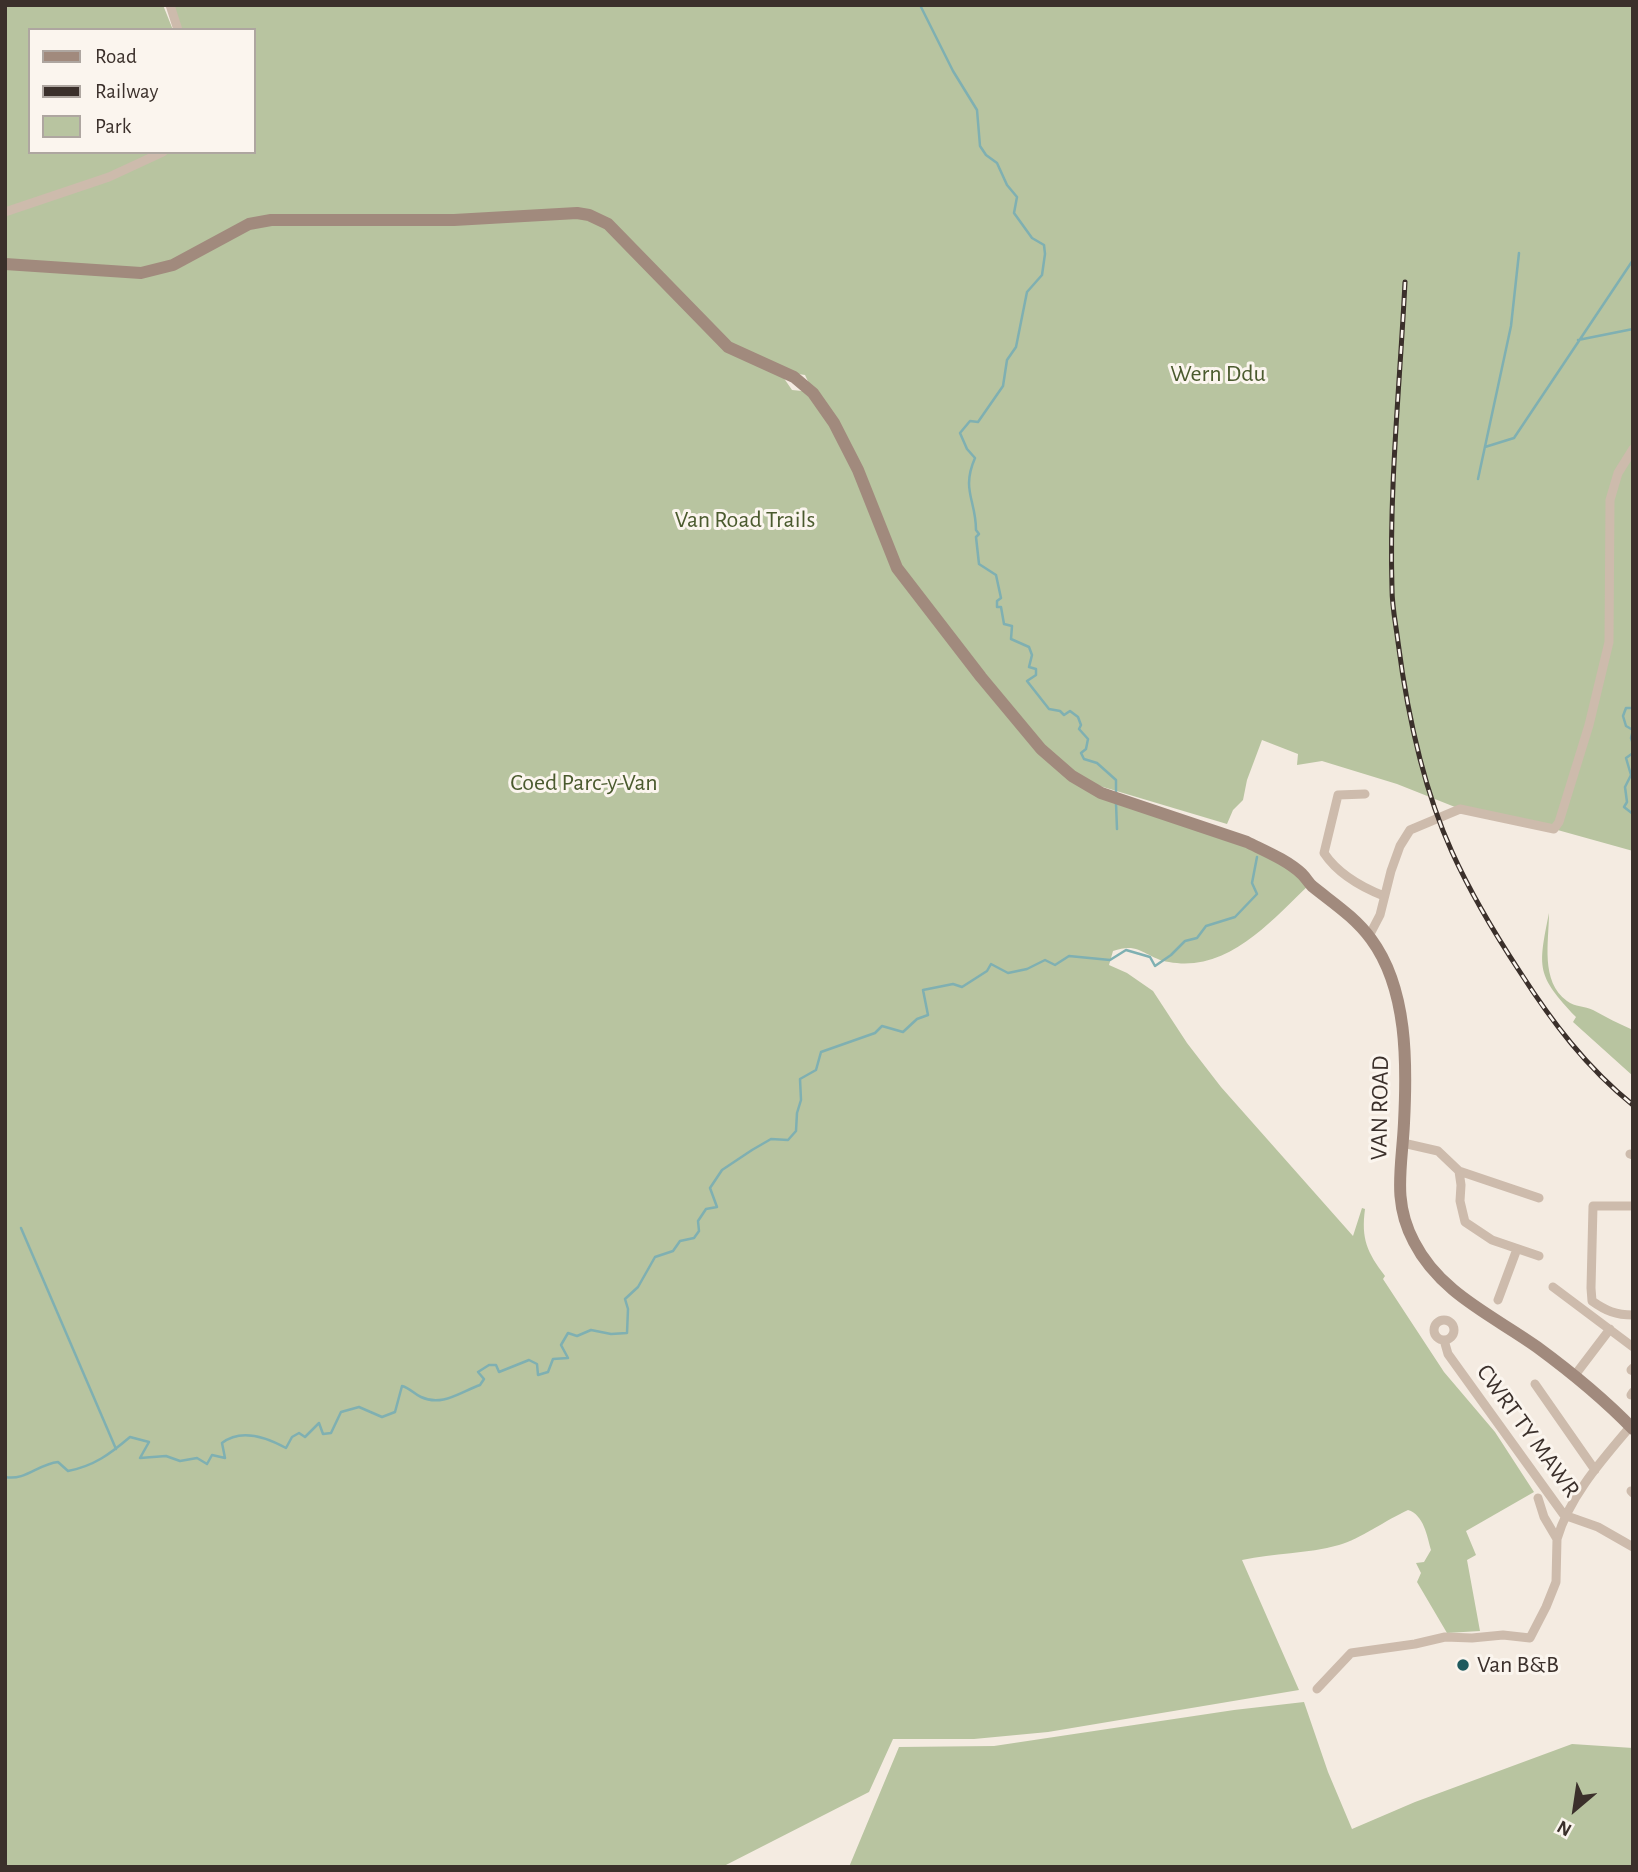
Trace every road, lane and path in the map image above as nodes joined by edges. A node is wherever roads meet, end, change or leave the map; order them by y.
1 (170, 5) edge
2 (177, 28) edge
3 (159, 154) edge
4 (5, 212) edge
5 (5, 264) edge
6 (1633, 449) edge
7 (1365, 794) dead end
8 (1384, 895) junction
9 (1369, 936) junction
10 (1403, 1143) junction
11 (1459, 1171) junction
12 (1539, 1198) dead end
13 (1633, 1206) edge
14 (1517, 1249) junction
15 (1539, 1256) dead end
16 (1553, 1287) dead end
17 (1498, 1300) dead end
18 (1633, 1315) edge
19 (1609, 1329) junction
20 (1444, 1340) dead end
21 (1633, 1346) edge
22 (1575, 1375) junction
23 (1535, 1384) dead end
24 (1631, 1428) edge
25 (1595, 1470) junction
26 (1538, 1498) dead end
27 (1564, 1515) junction
28 (1557, 1539) junction
29 (1633, 1547) edge
30 (1317, 1689) dead end

1 - 2 street
3 - 4 street
5 - 9 street, VAN ROAD
6 - 8 street
7 - 8 street
8 - 9 street
9 - 10 street, VAN ROAD
10 - 11 street
10 - 22 street, VAN ROAD
11 - 12 street
11 - 14 street
13 - 18 street
14 - 15 street
14 - 17 street
16 - 19 street
19 - 21 street
19 - 22 street
20 - 27 street, CWRT TY MAWR
22 - 24 street, VAN ROAD
23 - 25 street
24 - 25 street
25 - 27 street
26 - 28 street
27 - 28 street
27 - 29 street, CWRT TY MAWR
28 - 30 street

